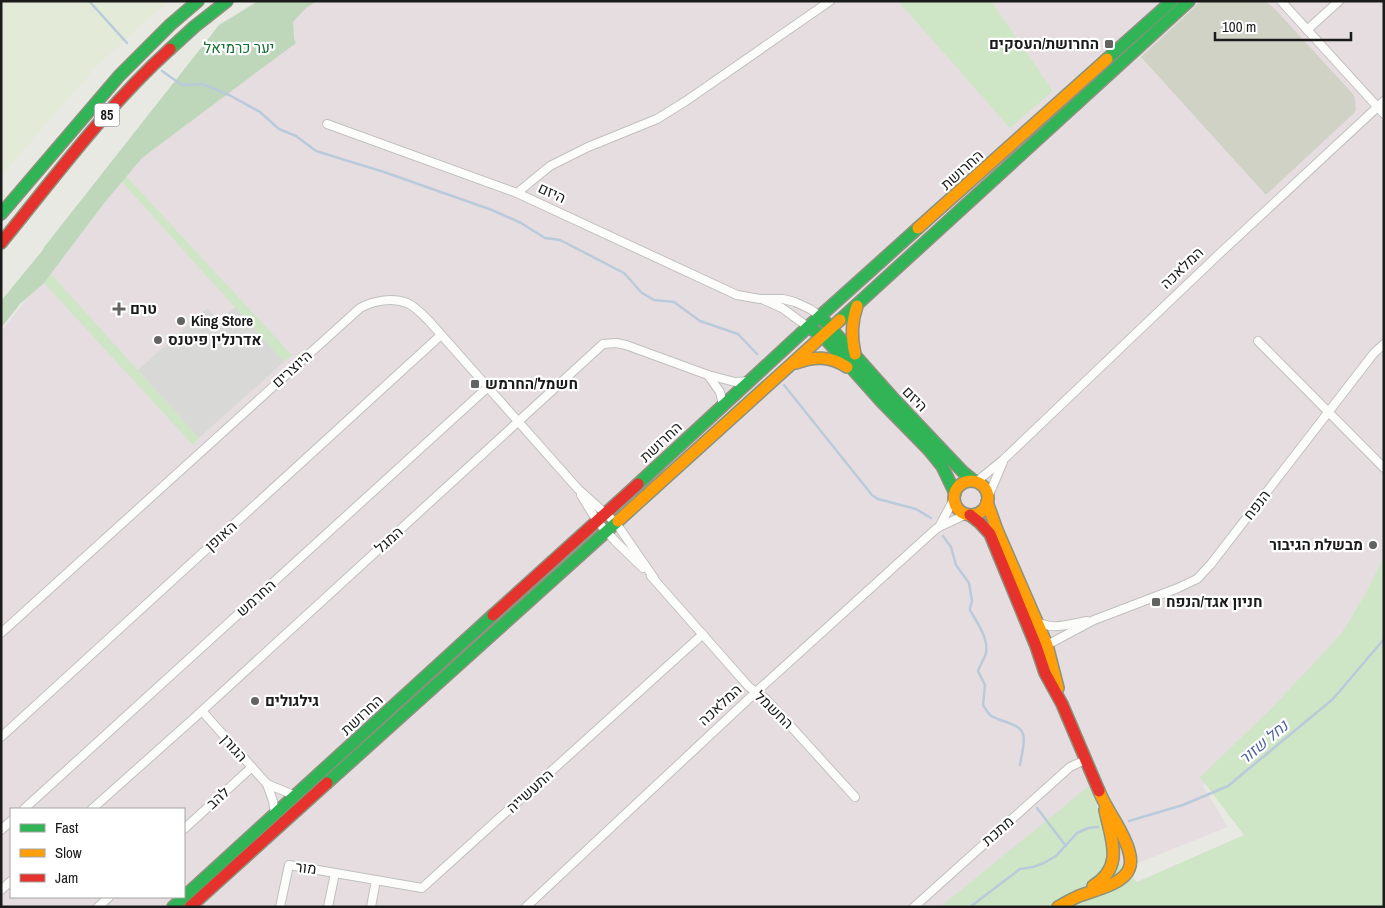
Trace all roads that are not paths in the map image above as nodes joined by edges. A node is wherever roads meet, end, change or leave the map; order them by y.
1 (198, 1) edge
2 (227, 1) edge
3 (830, 1) edge
4 (1189, 1) edge
5 (1280, 1) edge
6 (1339, 1) edge
7 (1168, 3) edge
8 (1307, 30) junction
9 (1384, 101) edge
10 (1377, 106) junction
11 (1384, 114) edge
12 (327, 124) dead end
13 (517, 194) junction
14 (1, 214) edge
15 (1, 243) edge
16 (760, 299) junction
17 (857, 305) junction
18 (820, 316) junction
19 (808, 327) junction
20 (828, 332) junction
21 (441, 334) junction
22 (1258, 341) dead end
23 (1384, 344) edge
24 (855, 356) junction
25 (790, 366) junction
26 (855, 373) junction
27 (708, 375) junction
28 (750, 380) junction
29 (488, 387) junction
30 (887, 399) junction
31 (723, 405) junction
32 (1329, 413) junction
33 (519, 422) junction
34 (1003, 460) junction
35 (1384, 468) edge
36 (975, 482) junction
37 (578, 489) junction
38 (955, 496) junction
39 (988, 500) junction
40 (606, 513) junction
41 (969, 514) junction
42 (596, 522) junction
43 (616, 523) junction
44 (938, 528) junction
45 (606, 532) junction
46 (654, 578) junction
47 (1094, 620) junction
48 (1036, 621) junction
49 (1, 633) edge
50 (704, 634) junction
51 (1041, 646) junction
52 (756, 692) junction
53 (202, 711) junction
54 (1, 737) edge
55 (1085, 760) junction
56 (252, 768) junction
57 (267, 784) junction
58 (296, 796) junction
59 (856, 798) dead end
60 (1104, 804) junction
61 (25, 808) edge
62 (93, 808) edge
63 (275, 814) junction
64 (185, 828) edge
65 (335, 873) junction
66 (376, 880) junction
67 (185, 896) edge
68 (1077, 897) junction
69 (108, 898) edge
70 (183, 898) edge
71 (98, 907) edge
72 (173, 907) edge
73 (190, 907) edge
74 (280, 907) edge
75 (328, 907) edge
76 (371, 907) edge
77 (526, 907) edge
78 (914, 907) edge
79 (1058, 907) edge

1 - 14 main road, 85
2 - 15 main road, 85
3 - 13 street
4 - 17 main road, החרושת
5 - 8 street
6 - 8 street
7 - 18 main road, החרושת
8 - 10 street
9 - 10 street, המלאכה
10 - 11 street
10 - 34 street, המלאכה
12 - 13 street, היזם
13 - 16 street, היזם
16 - 18 street, היזם
16 - 19 street, היזם
17 - 20 main road, החרושת
17 - 24 main road
18 - 19 main road, החרושת
18 - 20 main road, היזם
19 - 20 main road, היזם
19 - 28 main road, החרושת
20 - 24 main road, היזם
20 - 25 main road, החרושת
20 - 26 main road, היזם
21 - 29 street, היוצרים
21 - 49 street, היוצרים
21 - 54 street, האופן
22 - 32 street
23 - 32 street, הנפח
24 - 30 main road, היזם
25 - 26 main road
25 - 43 main road, החרושת
26 - 30 main road, היזם
27 - 28 street, המגל
27 - 31 street
27 - 33 street, המגל
28 - 31 main road, החרושת
29 - 33 street, היוצרים
29 - 61 street, החרמש
30 - 36 main road, היזם
30 - 38 main road, היזם
31 - 40 main road, החרושת
32 - 35 street
32 - 47 street, הנפח
33 - 37 street, היוצרים
33 - 53 street, המגל
34 - 36 street, המלאכה
34 - 39 street, המלאכה
36 - 38 main road, המלאכה
36 - 39 main road
37 - 40 street, היוצרים
37 - 42 street, היוצרים
38 - 41 main road
38 - 44 street, המלאכה
39 - 41 main road, המלאכה
39 - 48 main road
40 - 42 main road, החרושת
40 - 43 street, היוצרים
41 - 44 street, המלאכה
41 - 51 main road
42 - 45 street, היוצרים
42 - 58 main road, החרושת
43 - 45 main road, החרושת
43 - 46 street, החשמל
44 - 52 street, המלאכה
45 - 46 street, החשמל
45 - 73 main road, החרושת
46 - 50 street, החשמל
47 - 48 street, הנפח
47 - 51 street, הנפח
48 - 51 main road
50 - 52 street, החשמל
50 - 66 street, התעשייה
51 - 55 main road
52 - 59 street, החשמל
52 - 77 street, המלאכה
53 - 56 street, הגורן
53 - 62 street, המגל
55 - 60 main road
55 - 78 street, מתכת
56 - 57 street, הגורן
56 - 64 street, להב
57 - 58 street, הגורן
57 - 63 street, הגורן
58 - 63 main road, החרושת
60 - 68 main road
60 - 68 main road
63 - 67 main road, החרושת
65 - 66 street, התעשייה
65 - 74 street, מור
65 - 75 street
66 - 76 street
68 - 79 main road
69 - 71 street
70 - 72 main road, החרושת

